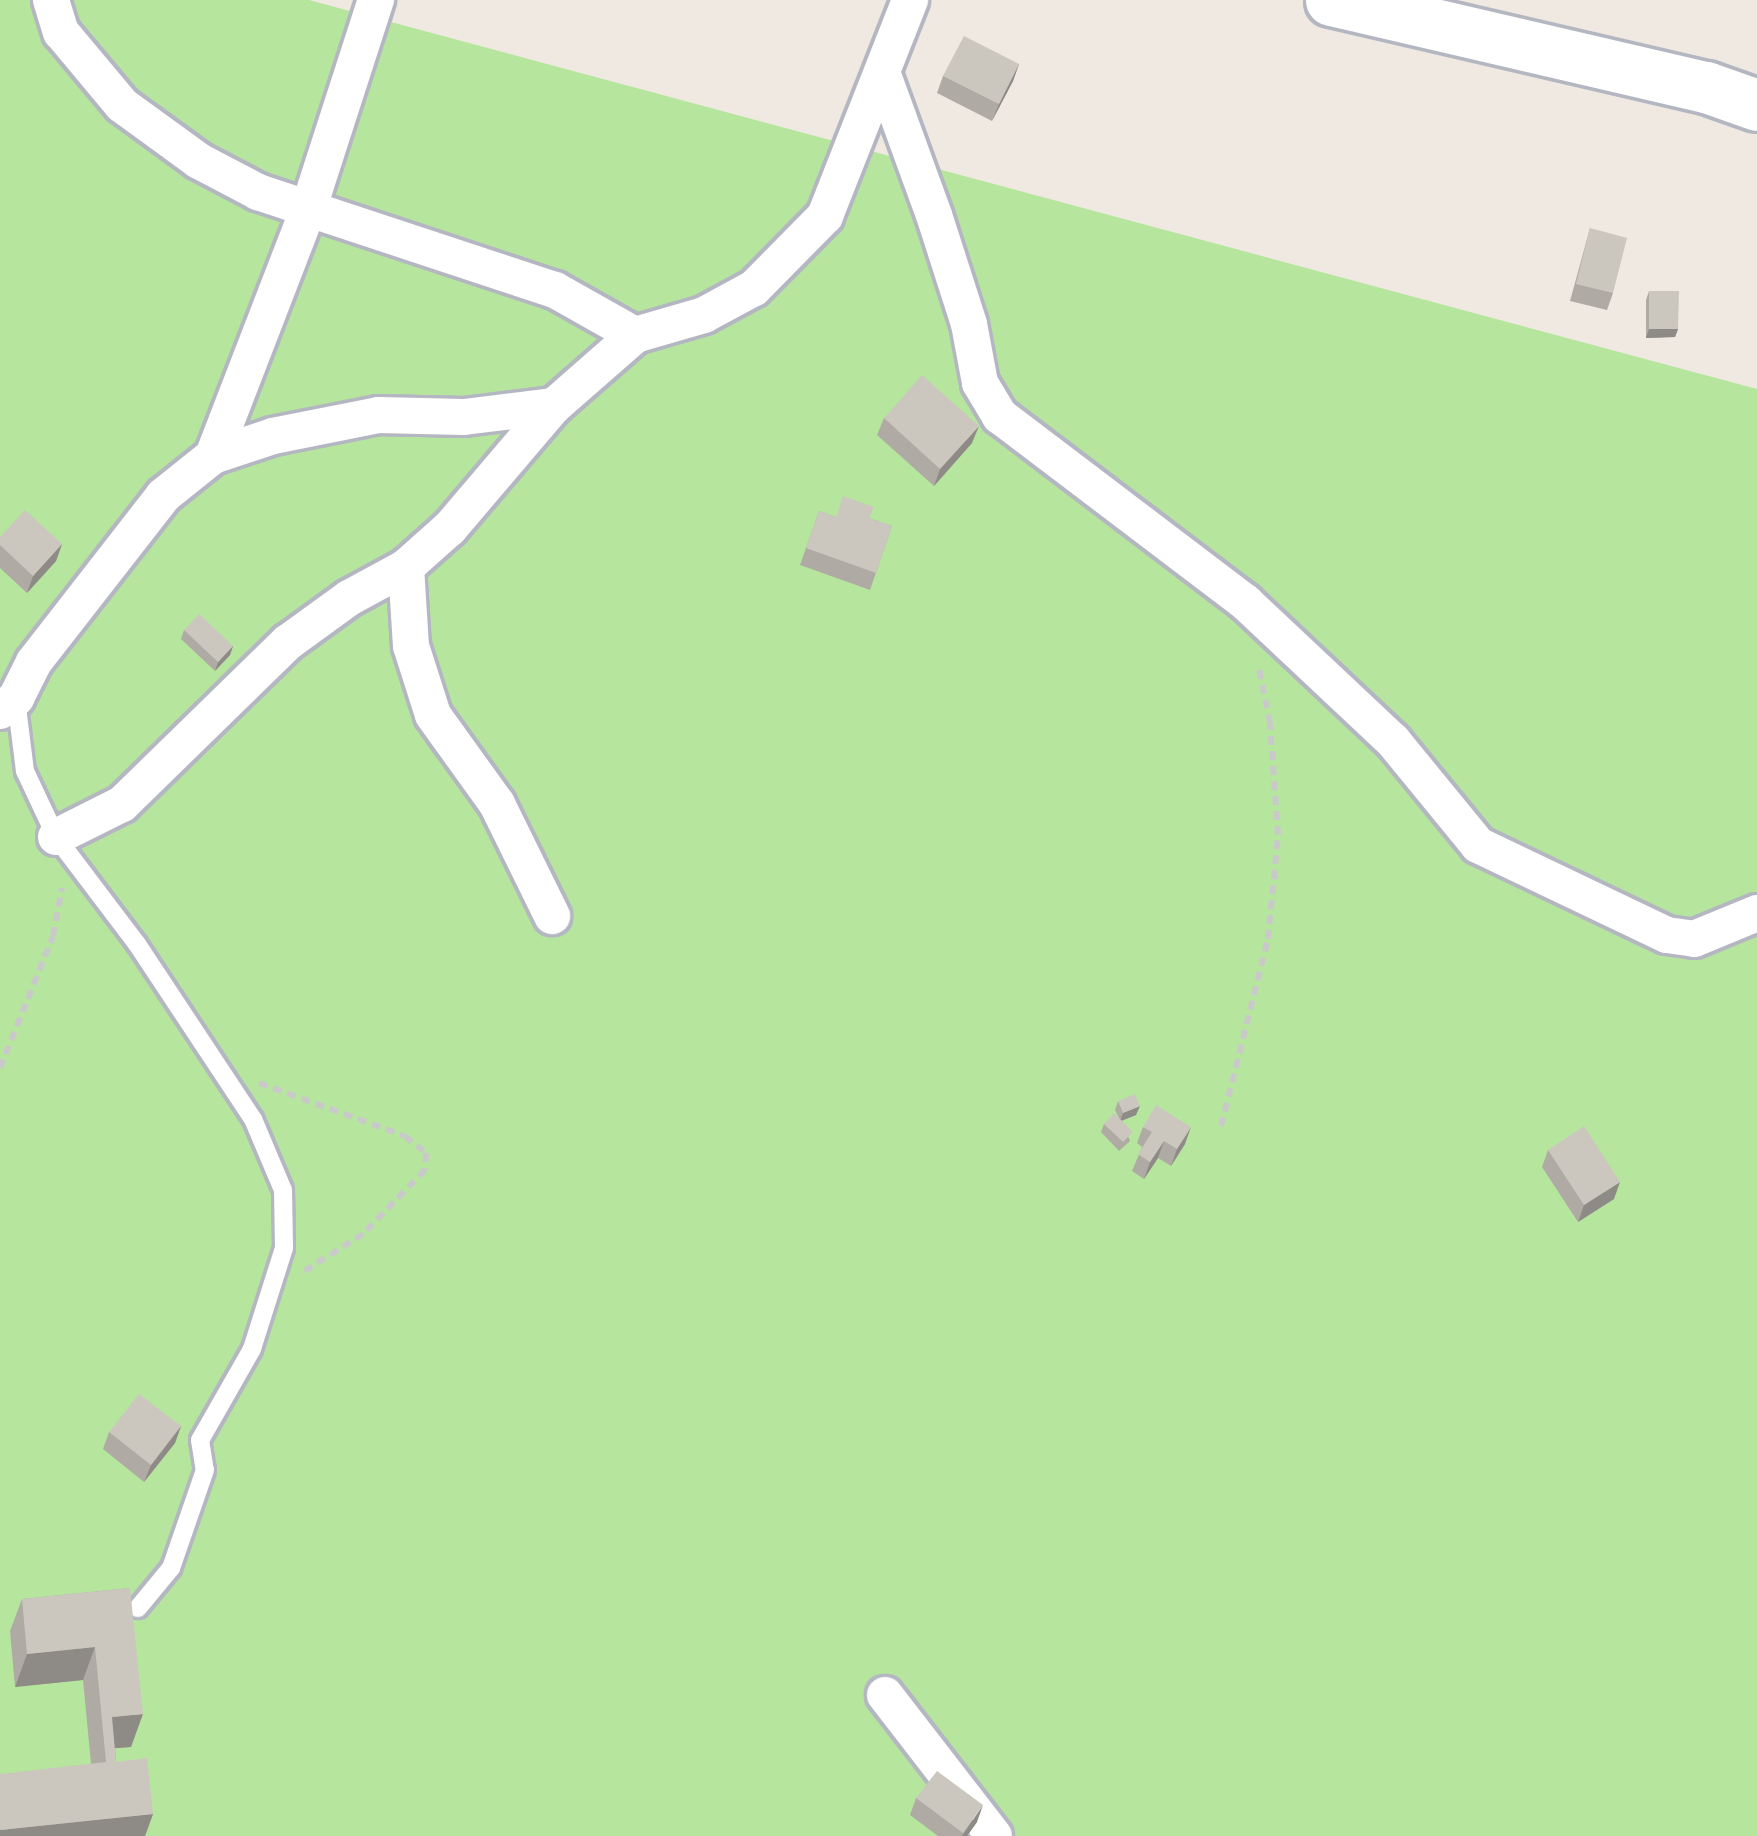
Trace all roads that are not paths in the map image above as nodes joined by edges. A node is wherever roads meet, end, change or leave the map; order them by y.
1 (51, 0) edge
2 (376, 0) edge
3 (910, 0) edge
4 (1331, 0) edge
5 (883, 75) junction
6 (1757, 105) edge
7 (309, 207) junction
8 (635, 335) junction
9 (554, 406) junction
10 (213, 456) junction
11 (406, 567) junction
12 (8, 704) edge
13 (62, 846) junction
14 (1757, 913) edge
15 (551, 916) dead end
16 (138, 1608) edge
17 (885, 1695) dead end
18 (994, 1836) edge

1 - 7 street
2 - 7 street
3 - 5 street
4 - 6 street
5 - 8 street
5 - 14 street
7 - 8 street
7 - 10 street
8 - 9 street
9 - 10 street
9 - 11 street
10 - 12 street
11 - 13 street
11 - 15 street
12 - 13 lane
13 - 16 lane
17 - 18 street

